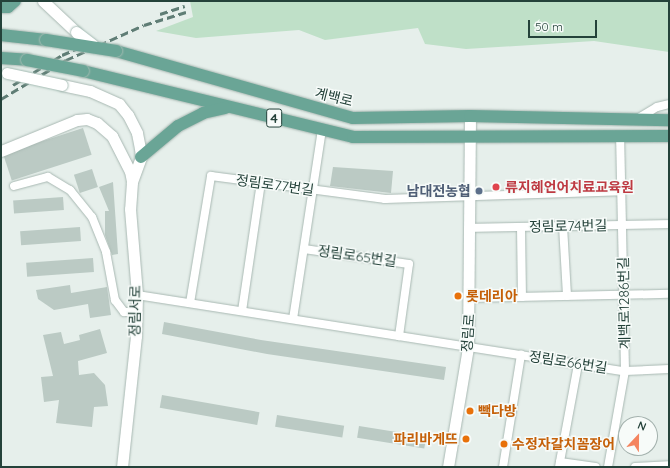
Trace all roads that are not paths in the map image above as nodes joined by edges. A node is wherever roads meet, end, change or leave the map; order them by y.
1 (15, 1) edge
2 (43, 1) edge
3 (1, 7) edge
4 (1, 36) edge
5 (93, 45) junction
6 (1, 58) edge
7 (4, 71) edge
8 (669, 104) edge
9 (226, 108) junction
10 (470, 116) junction
11 (637, 119) junction
12 (667, 119) edge
13 (322, 129) junction
14 (669, 136) edge
15 (469, 137) junction
16 (620, 137) junction
17 (1, 151) edge
18 (141, 157) junction
19 (132, 182) junction
20 (261, 183) junction
21 (14, 186) dead end
22 (313, 190) junction
23 (621, 191) junction
24 (468, 197) junction
25 (669, 224) edge
26 (622, 225) junction
27 (563, 226) junction
28 (521, 227) junction
29 (468, 228) junction
30 (304, 249) junction
31 (669, 294) edge
32 (137, 295) junction
33 (624, 295) junction
34 (567, 296) junction
35 (522, 297) junction
36 (470, 298) junction
37 (190, 303) junction
38 (242, 311) junction
39 (136, 312) junction
40 (293, 319) junction
41 (399, 336) junction
42 (468, 346) junction
43 (521, 354) junction
44 (578, 364) junction
45 (669, 369) edge
46 (625, 371) junction
47 (559, 465) edge
48 (669, 465) edge
49 (122, 467) edge
50 (448, 467) edge
51 (503, 467) edge
52 (596, 467) edge
53 (608, 467) edge
54 (635, 467) edge

1 - 3 main road
2 - 5 main road, bridge
4 - 5 main road, 계백로 / 4, bridge
5 - 10 main road, 계백로 / 4, bridge
6 - 9 main road, 4, bridge
7 - 18 main road, bridge
8 - 11 street
9 - 13 main road, 4
9 - 18 main road
10 - 11 main road, 계백로 / 4
10 - 15 main road, 정림로
11 - 12 main road, 계백로 / 4
13 - 15 main road, 4
13 - 22 street
14 - 16 main road, 4
15 - 16 main road, 4
15 - 24 main road, 정림로
16 - 23 street, 계백로1286번길
17 - 19 main road
18 - 19 main road, 정림서로
19 - 32 main road, 정림서로
20 - 22 street, 정림로77번길
20 - 37 street, 정림로77번길
20 - 38 street
21 - 39 street
22 - 24 street, 정림로77번길
22 - 30 street
23 - 24 street
23 - 26 street, 계백로1286번길
24 - 29 main road, 정림로
25 - 26 street, 정림로74번길
26 - 27 street, 정림로74번길
26 - 33 street, 계백로1286번길
27 - 28 street, 정림로74번길
27 - 34 street
28 - 29 street, 정림로74번길
28 - 35 street
29 - 36 main road, 정림로
30 - 40 street
30 - 41 street, 정림로65번길
31 - 33 street
32 - 37 street
32 - 39 main road, 정림서로
33 - 34 street
33 - 46 street, 계백로1286번길
34 - 35 street
35 - 36 street
36 - 42 main road, 정림로
37 - 38 street
38 - 40 street
39 - 49 main road, 정림서로
40 - 41 street
41 - 42 street
42 - 43 street, 정림로66번길
42 - 50 main road, 정림로
43 - 44 street, 정림로66번길
43 - 51 street
44 - 46 street, 정림로66번길
44 - 47 street
45 - 46 street, 정림로66번길
46 - 53 street, 계백로1286번길
47 - 52 street
48 - 54 street

